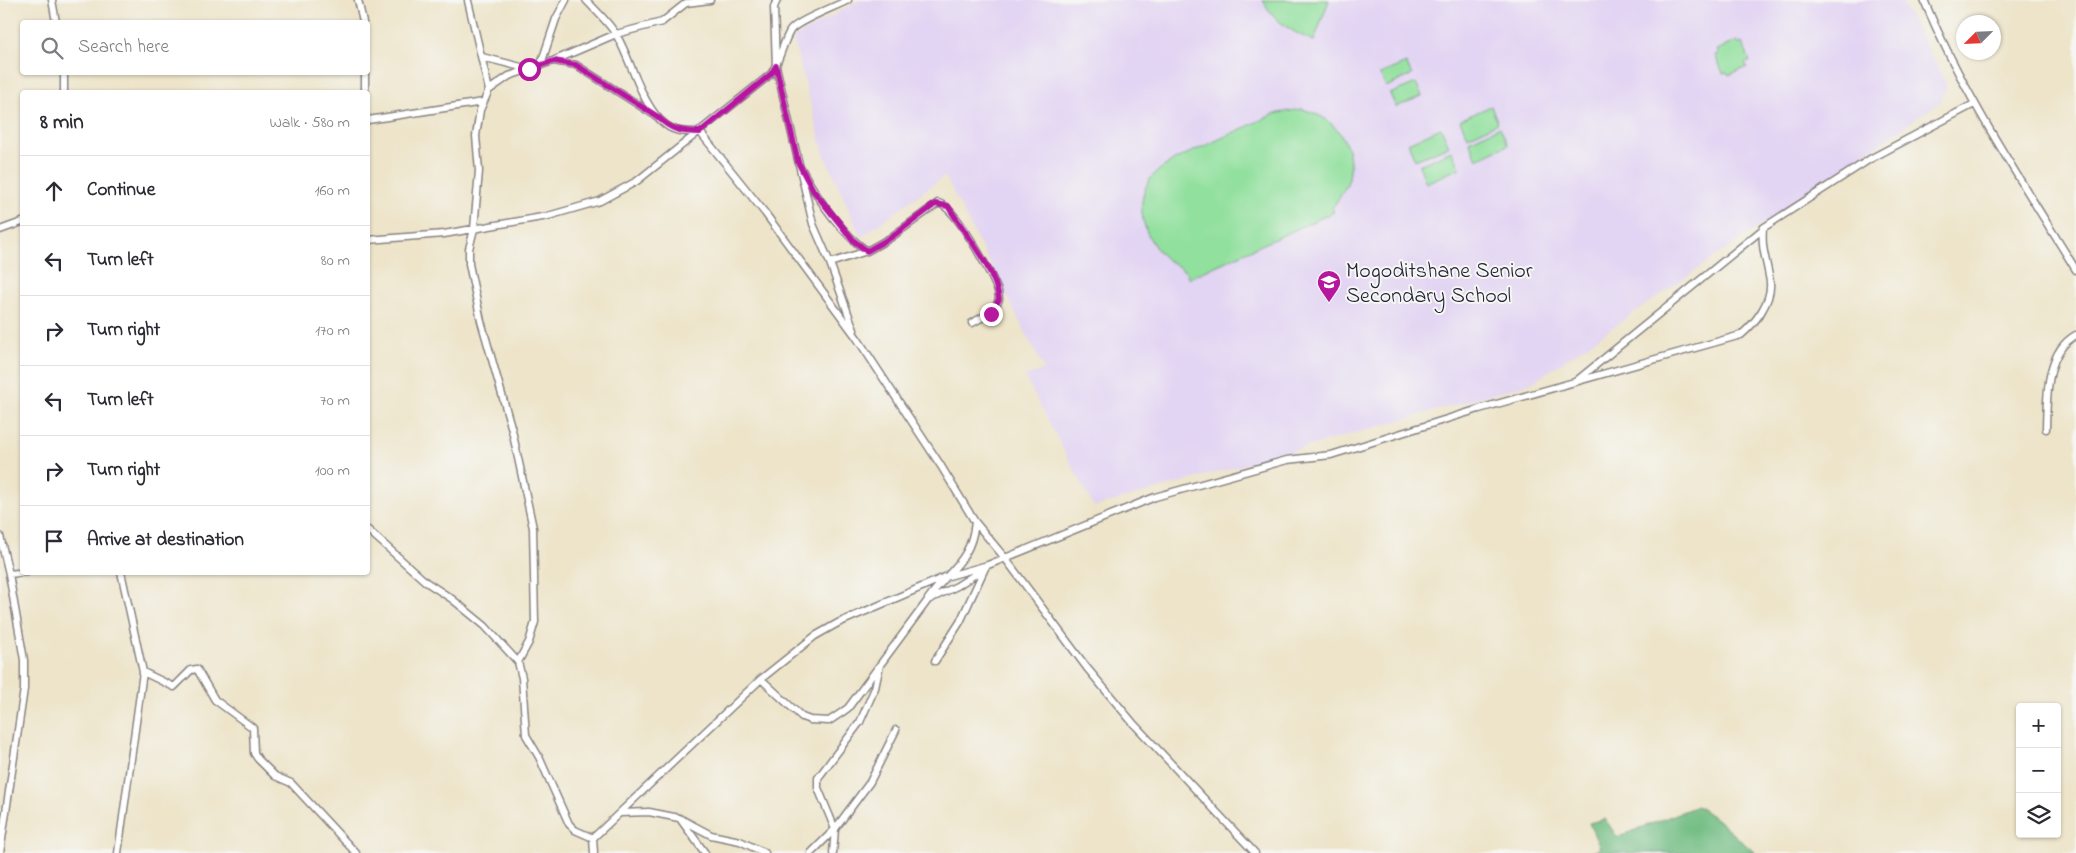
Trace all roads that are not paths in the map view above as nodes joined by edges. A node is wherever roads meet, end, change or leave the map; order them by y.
1 (52, 0) edge
2 (358, 0) edge
3 (586, 0) edge
4 (706, 0) edge
5 (777, 0) edge
6 (848, 0) edge
7 (1924, 0) edge
8 (468, 1) edge
9 (564, 1) edge
10 (56, 20) edge
11 (363, 20) edge
12 (616, 34) junction
13 (482, 57) junction
14 (554, 61) junction
15 (541, 64) junction
16 (776, 66) junction
17 (529, 69) junction
18 (64, 75) edge
19 (365, 75) edge
20 (64, 90) edge
21 (365, 90) edge
22 (489, 90) junction
23 (484, 102) junction
24 (1974, 104) junction
25 (658, 117) junction
26 (370, 120) edge
27 (700, 132) junction
28 (798, 162) junction
29 (20, 223) edge
30 (474, 229) junction
31 (1763, 229) junction
32 (0, 230) edge
33 (370, 240) edge
34 (867, 251) junction
35 (830, 264) junction
36 (2076, 270) edge
37 (972, 322) dead end
38 (2076, 335) edge
39 (857, 338) junction
40 (1572, 384) junction
41 (2046, 430) dead end
42 (975, 522) junction
43 (370, 532) edge
44 (0, 536) edge
45 (1005, 558) junction
46 (987, 567) junction
47 (20, 573) edge
48 (9, 574) junction
49 (122, 575) edge
50 (945, 577) junction
51 (928, 600) junction
52 (518, 662) junction
53 (935, 662) dead end
54 (880, 664) junction
55 (143, 672) junction
56 (761, 678) junction
57 (896, 730) dead end
58 (620, 813) junction
59 (679, 818) junction
60 (835, 829) junction
61 (593, 838) junction
62 (0, 853) edge
63 (118, 853) edge
64 (356, 853) edge
65 (594, 853) edge
66 (706, 853) edge
67 (765, 853) edge
68 (810, 853) edge
69 (833, 853) edge
70 (1255, 853) edge

1 - 10 street
2 - 11 street
3 - 12 street
4 - 12 street
5 - 16 street
6 - 16 street
7 - 24 street
8 - 13 street
9 - 15 street
12 - 14 street
12 - 25 street
13 - 17 street
13 - 22 street
14 - 15 street
14 - 25 street
15 - 17 street
16 - 27 street
16 - 28 street
17 - 22 street
18 - 20 street
19 - 21 street
22 - 23 street
23 - 26 street
23 - 30 street
24 - 31 street
24 - 36 street
25 - 27 street
27 - 30 street
27 - 39 street
28 - 34 street
28 - 35 street
29 - 32 street
30 - 33 street
30 - 52 street
31 - 40 street
31 - 40 street
34 - 35 street
34 - 37 street
35 - 39 street
38 - 41 street
39 - 42 street
40 - 45 street
42 - 45 street
42 - 50 street
43 - 52 street
44 - 48 street
45 - 46 street
45 - 70 street
46 - 50 street
46 - 51 street
46 - 53 street
47 - 48 street
48 - 62 street
49 - 55 street
50 - 51 street
50 - 56 street
51 - 54 street
52 - 61 street
54 - 56 street
54 - 60 street
55 - 63 street
55 - 64 street
56 - 58 street
57 - 60 street
58 - 59 street
58 - 61 street
59 - 66 street
59 - 67 street
60 - 68 street
60 - 69 street
61 - 65 street

